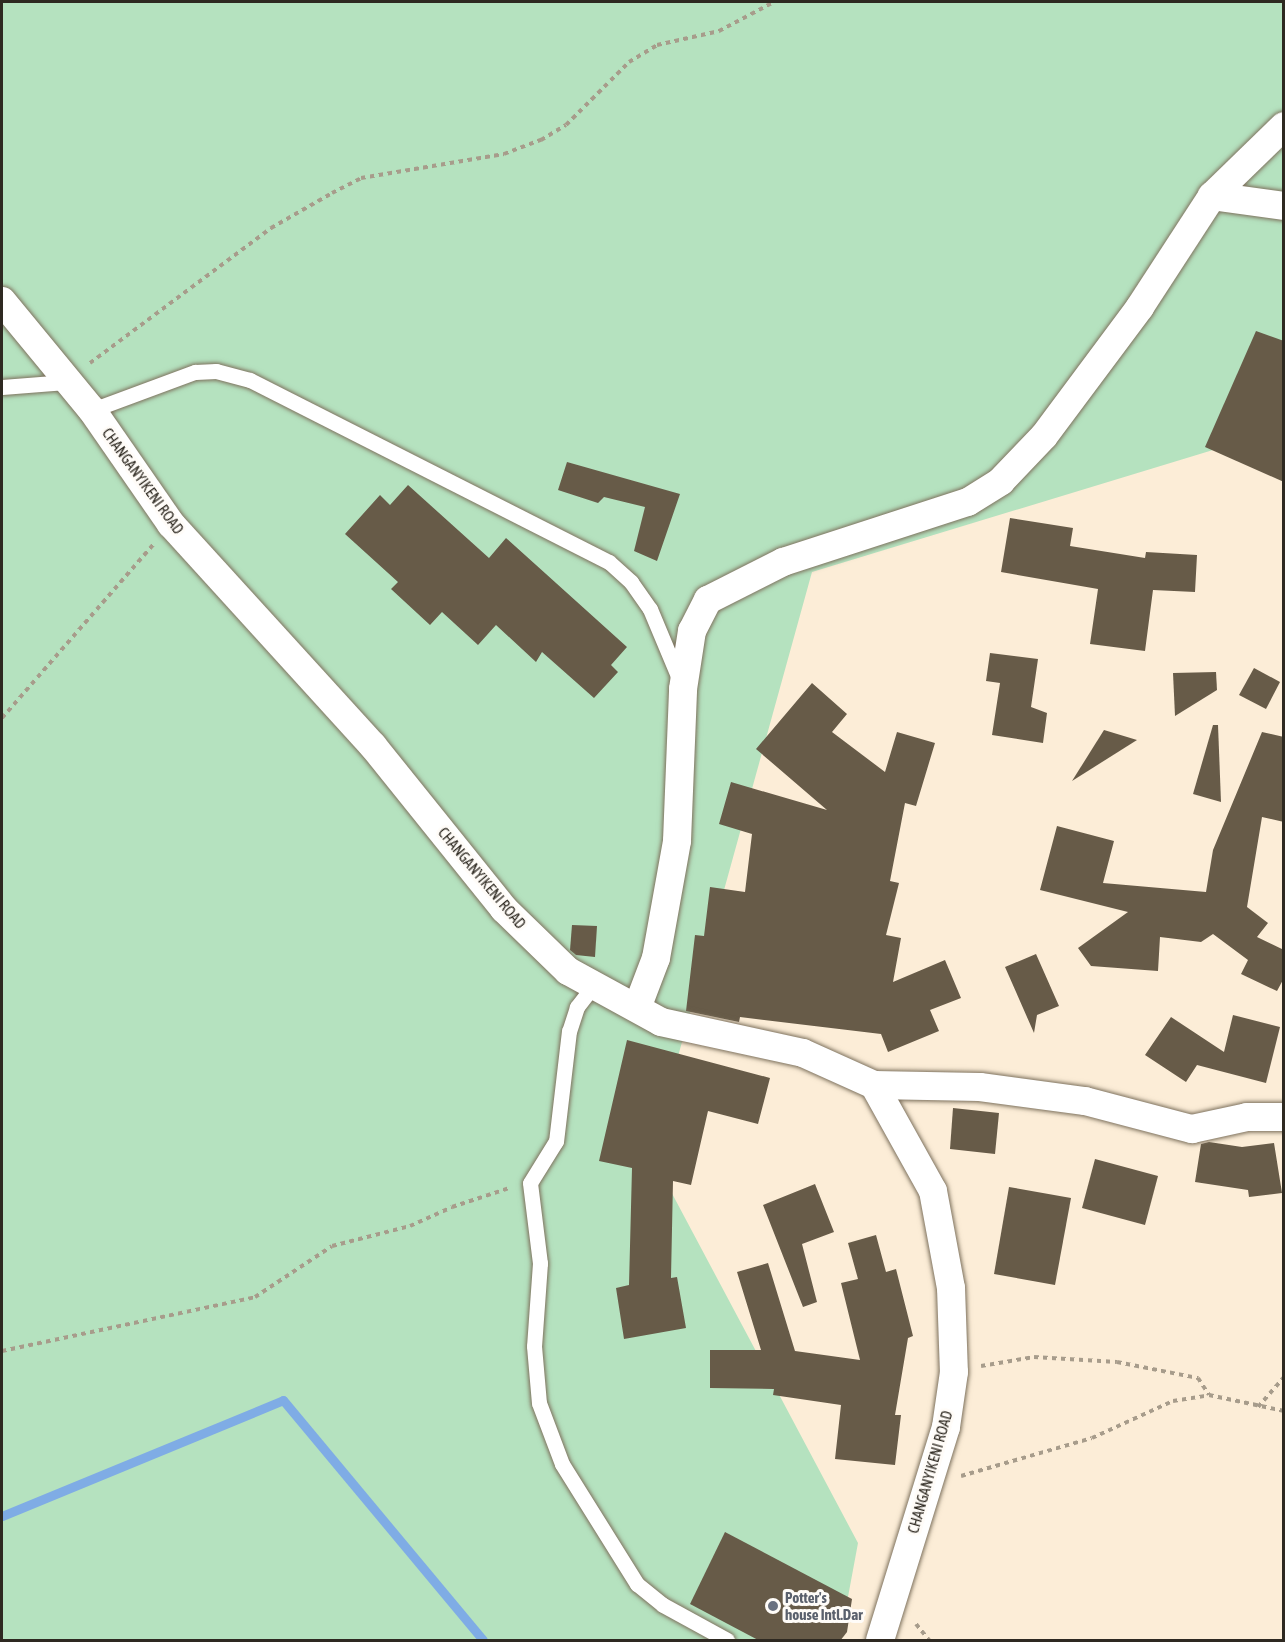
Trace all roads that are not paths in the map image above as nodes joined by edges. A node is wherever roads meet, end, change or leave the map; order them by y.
1 (1284, 126) edge
2 (1212, 196) junction
3 (1284, 206) edge
4 (2, 301) edge
5 (66, 382) junction
6 (2, 387) edge
7 (92, 410) junction
8 (684, 689) junction
9 (594, 985) junction
10 (637, 1008) junction
11 (874, 1085) junction
12 (1284, 1117) edge
13 (727, 1641) edge
14 (880, 1641) edge

1 - 2 street
2 - 3 street
2 - 8 street
4 - 5 street, CHANGANYIKENI ROAD
5 - 6 lane
5 - 7 street, CHANGANYIKENI ROAD
7 - 8 lane
7 - 9 street, CHANGANYIKENI ROAD
8 - 10 street
9 - 10 street, CHANGANYIKENI ROAD
9 - 13 lane
10 - 11 street, CHANGANYIKENI ROAD
11 - 12 street
11 - 14 street, CHANGANYIKENI ROAD

